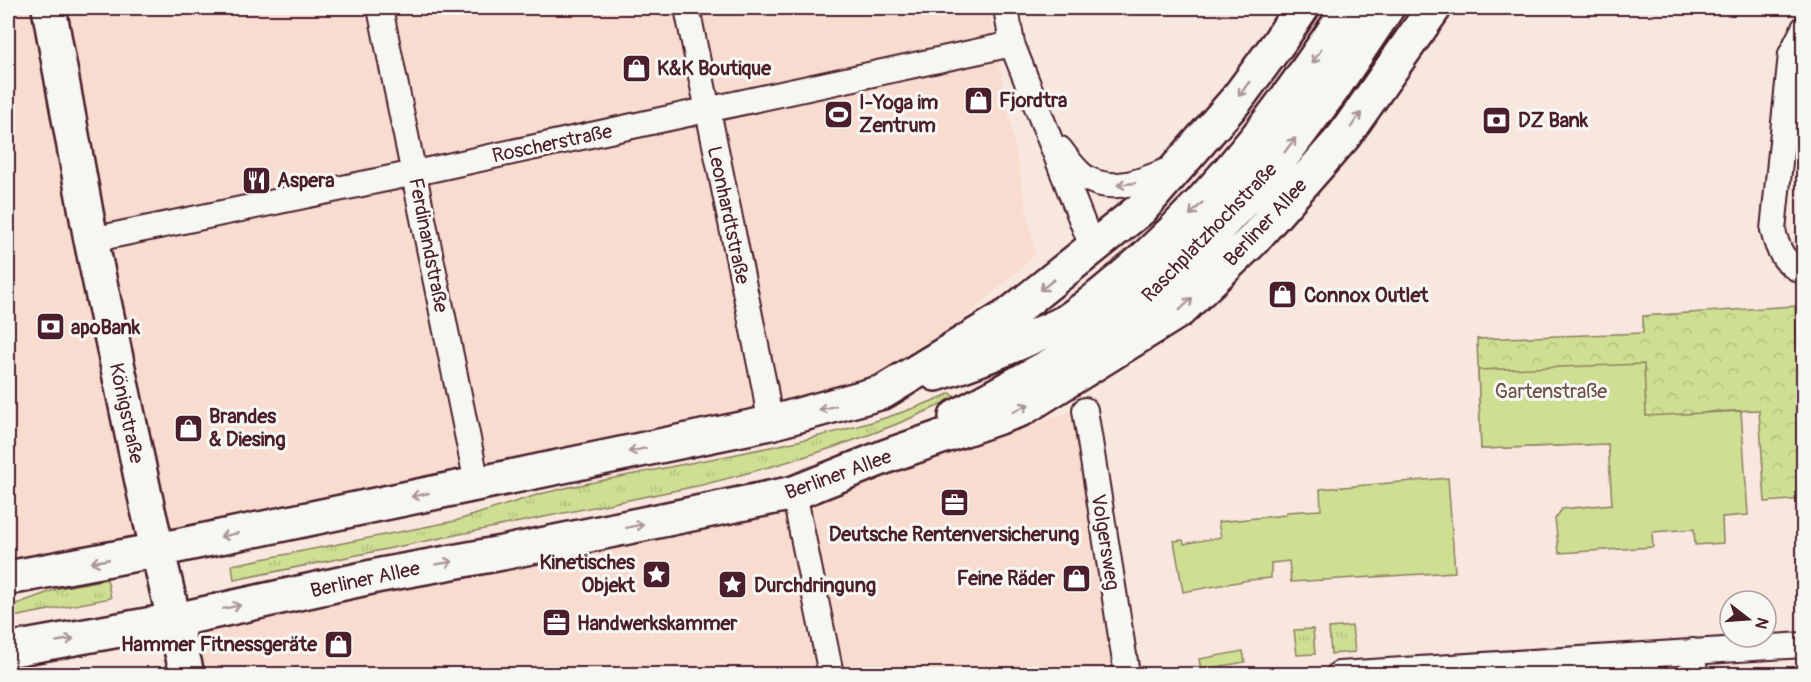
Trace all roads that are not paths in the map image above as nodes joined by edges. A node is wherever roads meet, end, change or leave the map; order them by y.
1 (49, 8) edge
2 (381, 8) edge
3 (687, 8) edge
4 (1006, 8) edge
5 (1302, 8) edge
6 (1349, 8) edge
7 (1387, 8) edge
8 (1434, 8) edge
9 (1803, 28) edge
10 (1012, 44) junction
11 (707, 110) junction
12 (1048, 134) junction
13 (1181, 165) junction
14 (415, 173) junction
15 (91, 240) junction
16 (1093, 249) junction
17 (1803, 272) edge
18 (1075, 334) junction
19 (883, 392) junction
20 (1085, 410) dead end
21 (770, 423) junction
22 (887, 456) junction
23 (477, 483) junction
24 (794, 493) junction
25 (158, 550) junction
26 (8, 578) edge
27 (175, 620) junction
28 (1803, 645) edge
29 (8, 650) edge
30 (1694, 663) edge
31 (187, 675) edge
32 (831, 675) edge
33 (1127, 675) edge
34 (1339, 675) edge

1 - 15 main road, Königstraße
2 - 14 street, Ferdinandstraße
3 - 11 street, Leonhardtstraße
4 - 10 street
5 -> 13 main road
6 -> 18 main road, Raschplatzhochstraße
18 -> 7 main road, Raschplatzhochstraße
22 -> 8 main road, Berliner Allee
9 - 17 street
10 - 11 street, Roscherstraße
10 - 12 street
11 - 14 street, Roscherstraße
11 - 21 street, Leonhardtstraße
13 -> 12 street
12 - 16 street
13 - 16 main road
14 - 15 street, Roscherstraße
14 - 23 street, Ferdinandstraße
15 - 25 main road, Königstraße
16 -> 19 main road
18 - 19 main road, Raschplatzhochstraße
18 - 22 main road, Raschplatzhochstraße
19 -> 21 main road
20 - 33 street, Volgersweg
21 -> 23 main road
22 - 24 main road, Berliner Allee
23 -> 25 main road
27 -> 24 main road, Berliner Allee
24 - 32 street
25 -> 26 main road
25 - 27 main road, Königstraße
29 -> 27 main road, Berliner Allee
27 - 31 main road, Königstraße
28 - 30 street
30 - 34 street

